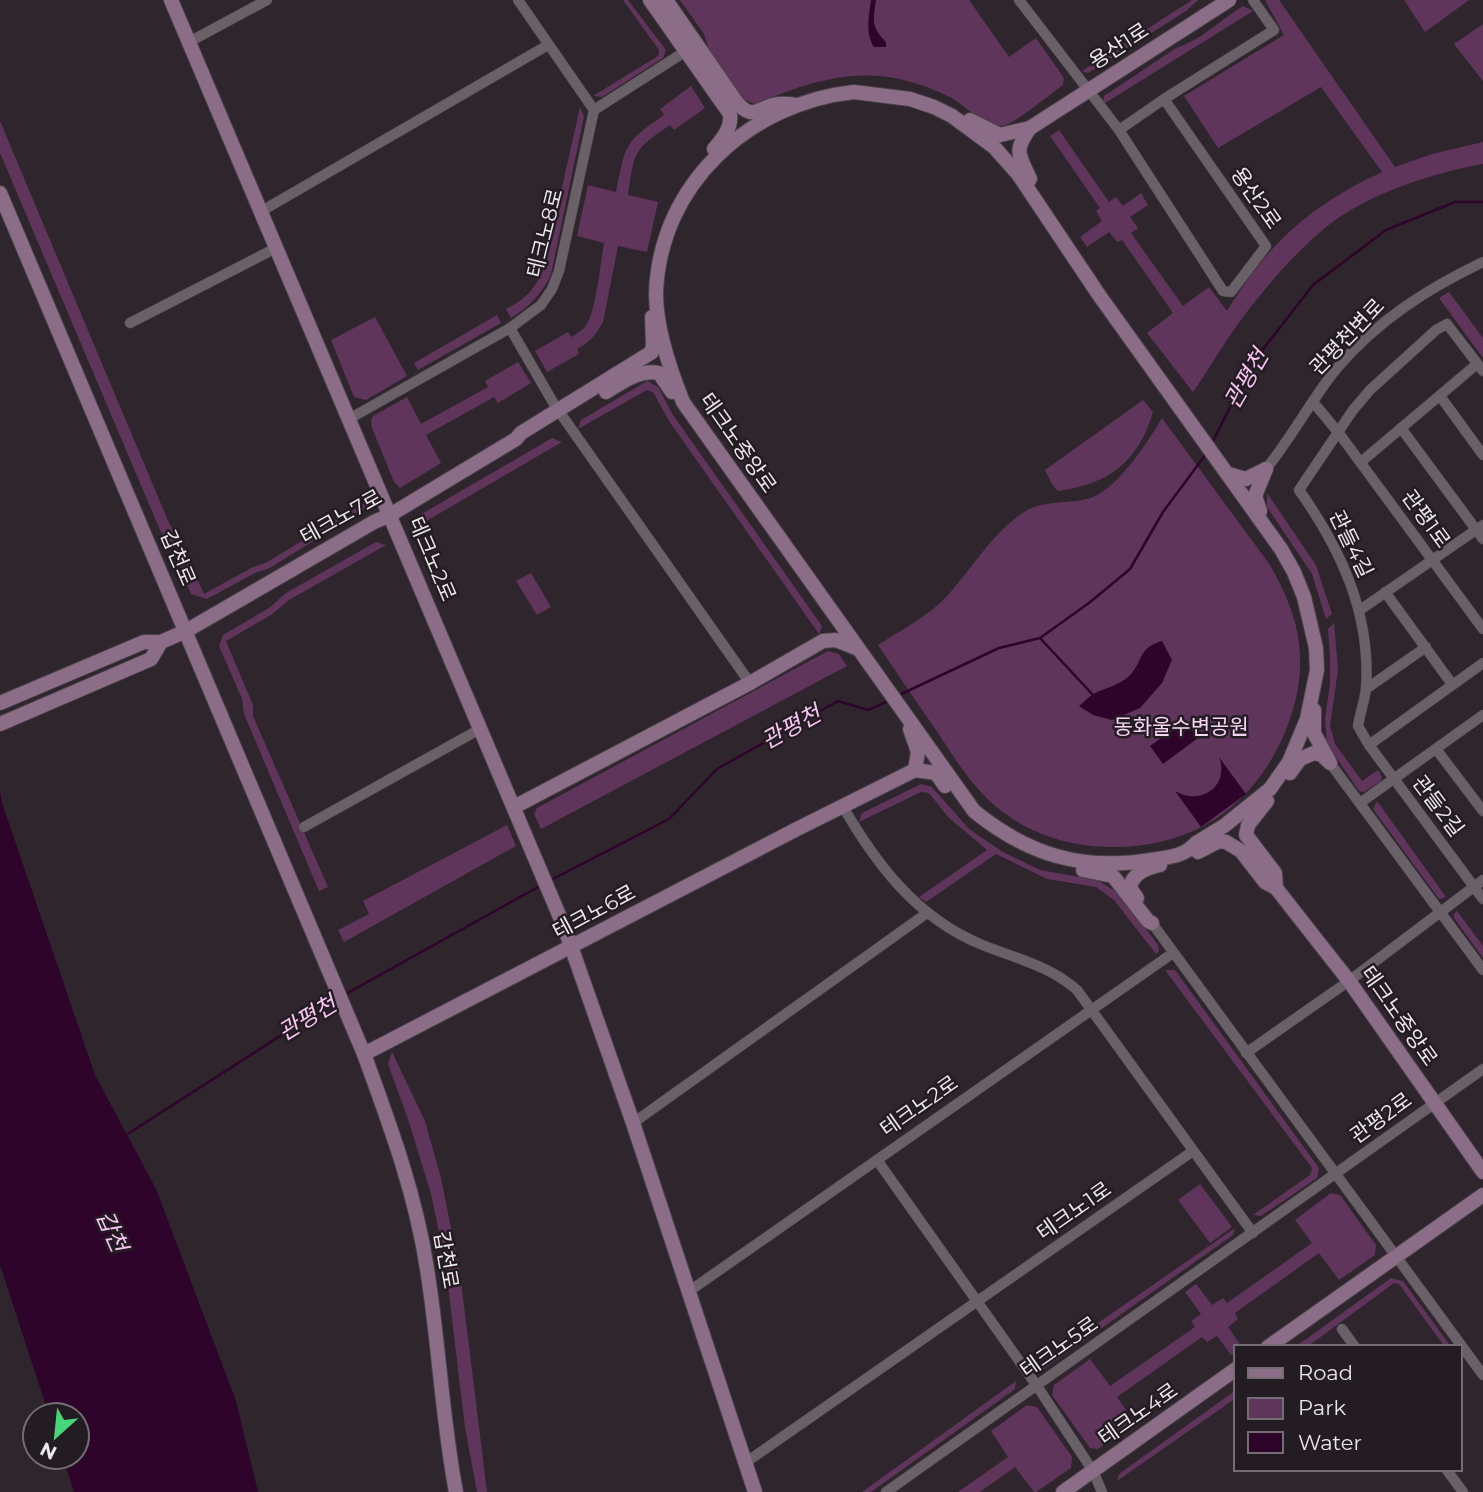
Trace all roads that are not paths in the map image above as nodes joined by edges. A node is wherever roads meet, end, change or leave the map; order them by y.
1 (171, 0) edge
2 (267, 0) edge
3 (518, 0) edge
4 (650, 0) edge
5 (666, 0) edge
6 (1019, 0) edge
7 (1229, 0) edge
8 (1254, 0) edge
9 (189, 42) junction
10 (548, 45) junction
11 (686, 51) junction
12 (1088, 91) junction
13 (1164, 99) junction
14 (730, 103) junction
15 (797, 105) junction
16 (594, 110) junction
17 (952, 116) junction
18 (1030, 128) junction
19 (1119, 130) junction
20 (701, 171) junction
21 (0, 193) edge
22 (1032, 198) junction
23 (260, 212) junction
24 (276, 248) junction
25 (1483, 262) edge
26 (656, 297) junction
27 (130, 323) dead end
28 (510, 328) junction
29 (1480, 367) edge
30 (1440, 396) junction
31 (683, 402) junction
32 (1313, 402) junction
33 (560, 414) junction
34 (349, 419) junction
35 (1401, 428) junction
36 (1338, 432) junction
37 (1483, 455) edge
38 (1361, 462) junction
39 (1266, 469) junction
40 (1234, 479) junction
41 (390, 515) junction
42 (1263, 525) junction
43 (1481, 531) edge
44 (1433, 559) junction
45 (1385, 592) junction
46 (828, 607) junction
47 (1360, 610) junction
48 (1483, 629) edge
49 (186, 631) junction
50 (822, 641) junction
51 (161, 642) junction
52 (1426, 647) junction
53 (860, 652) junction
54 (1483, 663) edge
55 (750, 683) junction
56 (1452, 684) junction
57 (1314, 687) junction
58 (1366, 689) junction
59 (0, 703) edge
60 (1482, 719) edge
61 (0, 724) edge
62 (480, 729) junction
63 (1369, 745) junction
64 (923, 748) junction
65 (1436, 749) junction
66 (1331, 763) junction
67 (915, 770) junction
68 (1394, 779) junction
69 (1274, 783) junction
70 (1360, 803) junction
71 (842, 806) junction
72 (514, 807) junction
73 (974, 811) junction
74 (1483, 811) edge
75 (304, 827) dead end
76 (1043, 853) junction
77 (1184, 853) junction
78 (1479, 883) edge
79 (1276, 888) junction
80 (1483, 899) edge
81 (1442, 912) junction
82 (927, 913) junction
83 (1152, 923) junction
84 (572, 947) junction
85 (1173, 953) junction
86 (1483, 970) edge
87 (1349, 981) junction
88 (1092, 1010) junction
89 (361, 1048) junction
90 (1246, 1053) junction
91 (1483, 1069) edge
92 (1435, 1104) junction
93 (633, 1123) junction
94 (1193, 1151) junction
95 (877, 1160) junction
96 (1483, 1172) edge
97 (1337, 1174) junction
98 (1483, 1195) edge
99 (1253, 1233) junction
100 (1396, 1256) junction
101 (688, 1292) junction
102 (978, 1302) junction
103 (1342, 1329) dead end
104 (1271, 1345) edge
105 (1354, 1345) edge
106 (1461, 1345) edge
107 (1462, 1346) edge
108 (1234, 1370) edge
109 (1480, 1371) edge
110 (1037, 1386) junction
111 (745, 1464) junction
112 (1093, 1471) junction
113 (1447, 1471) edge
114 (456, 1492) edge
115 (755, 1492) edge
116 (886, 1492) edge
117 (1063, 1492) edge
118 (1102, 1492) edge
119 (1463, 1492) edge

1 - 9 main road, 테크노2로
2 - 9 street
3 - 10 street
4 - 11 main road
5 - 14 main road
6 - 12 street, 용산2로
7 - 12 main road, 용산1로
8 - 13 street
9 - 23 main road, 테크노2로
10 - 16 street
10 - 23 street
11 - 14 main road
11 - 16 street
12 - 18 main road, 용산1로
12 - 19 street, 용산2로
13 - 19 street
13 - 19 street, 용산2로
14 - 15 main road
14 - 20 main road
15 - 17 main road, 테크노중앙로
15 - 20 main road, 테크노중앙로
16 - 28 street, 테크노8로
17 - 18 main road
17 - 22 main road, 테크노중앙로
18 - 22 main road
20 - 26 main road, 테크노중앙로
21 - 49 main road, 갑천로
22 - 40 main road, 테크노중앙로
23 - 24 main road, 테크노2로
24 - 27 street
24 - 34 main road, 테크노2로
25 - 32 street, 관평천변로
26 - 31 main road, 테크노중앙로
26 - 33 main road, 테크노7로
28 - 33 street
28 - 34 street, 테크노8로
29 - 30 street
29 - 36 street
30 - 35 street
30 - 37 street
31 - 33 main road, 테크노7로
31 - 46 main road, 테크노중앙로
32 - 36 street, 관평1로
32 - 39 street, 관평천변로
33 - 41 main road, 테크노7로
33 - 55 street
34 - 41 main road, 테크노2로
35 - 38 street
35 - 43 street
36 - 38 street, 관평1로
36 - 47 street, 관들4길
38 - 44 street, 관평1로
39 - 40 main road
39 - 42 main road
40 - 42 main road
41 - 49 main road, 테크노7로
41 - 62 main road, 테크노2로
42 - 57 main road
43 - 44 street
44 - 45 street
44 - 48 street, 관평1로
45 - 47 street
45 - 52 street, 관들4길
46 - 50 main road
46 - 53 main road, 테크노중앙로
47 - 58 street, 관들4길
49 - 51 main road, 테크노7로
49 - 89 main road, 갑천로
50 - 53 main road
50 - 55 main road
51 - 59 main road
51 - 61 main road
52 - 56 street, 관들4길
52 - 58 street
53 - 64 main road, 테크노중앙로
54 - 56 street
55 - 72 main road
56 - 63 street
57 - 66 main road
57 - 69 main road
58 - 63 street, 관들4길
60 - 65 street, 관들2길
62 - 72 main road, 테크노2로
62 - 75 street
63 - 68 street
64 - 67 main road
64 - 73 main road
65 - 68 street, 관들2길
65 - 74 street, 관들2길
66 - 69 main road
66 - 70 street
67 - 71 main road, 테크노6로
67 - 73 main road
68 - 70 street
68 - 78 street, 관들2길
69 - 77 main road
69 - 79 main road
70 - 81 street
71 - 82 street
71 - 84 main road, 테크노6로
72 - 84 main road, 테크노2로
73 - 76 main road
76 - 77 main road
76 - 83 main road
77 - 79 main road
77 - 83 main road
78 - 80 street, 관들2길
78 - 81 street
79 - 87 main road, 테크노중앙로
81 - 86 street
81 - 87 street
82 - 88 street
82 - 93 street
83 - 85 street
84 - 89 main road, 테크노6로
84 - 93 main road, 테크노2로
85 - 88 street, 테크노2로
85 - 90 street
87 - 90 street
87 - 92 main road, 테크노중앙로
88 - 94 street
88 - 95 street, 테크노2로
89 - 114 main road, 갑천로
90 - 97 street
91 - 92 street, 관평2로
92 - 96 main road, 테크노중앙로
92 - 97 street, 관평2로
93 - 101 main road, 테크노2로
94 - 99 street
94 - 102 street, 테크노1로
95 - 101 street, 테크노2로
95 - 102 street
97 - 99 street, 테크노5로
97 - 100 street
98 - 100 main road
99 - 110 street, 테크노5로
100 - 104 main road
100 - 106 street
101 - 111 main road, 테크노2로
102 - 110 street
102 - 111 street, 테크노1로
103 - 105 street
107 - 109 street
108 - 112 main road, 테크노4로
110 - 112 street
110 - 116 street, 테크노5로
111 - 115 main road, 테크노2로
112 - 117 main road, 테크노4로
112 - 118 street
113 - 119 street

